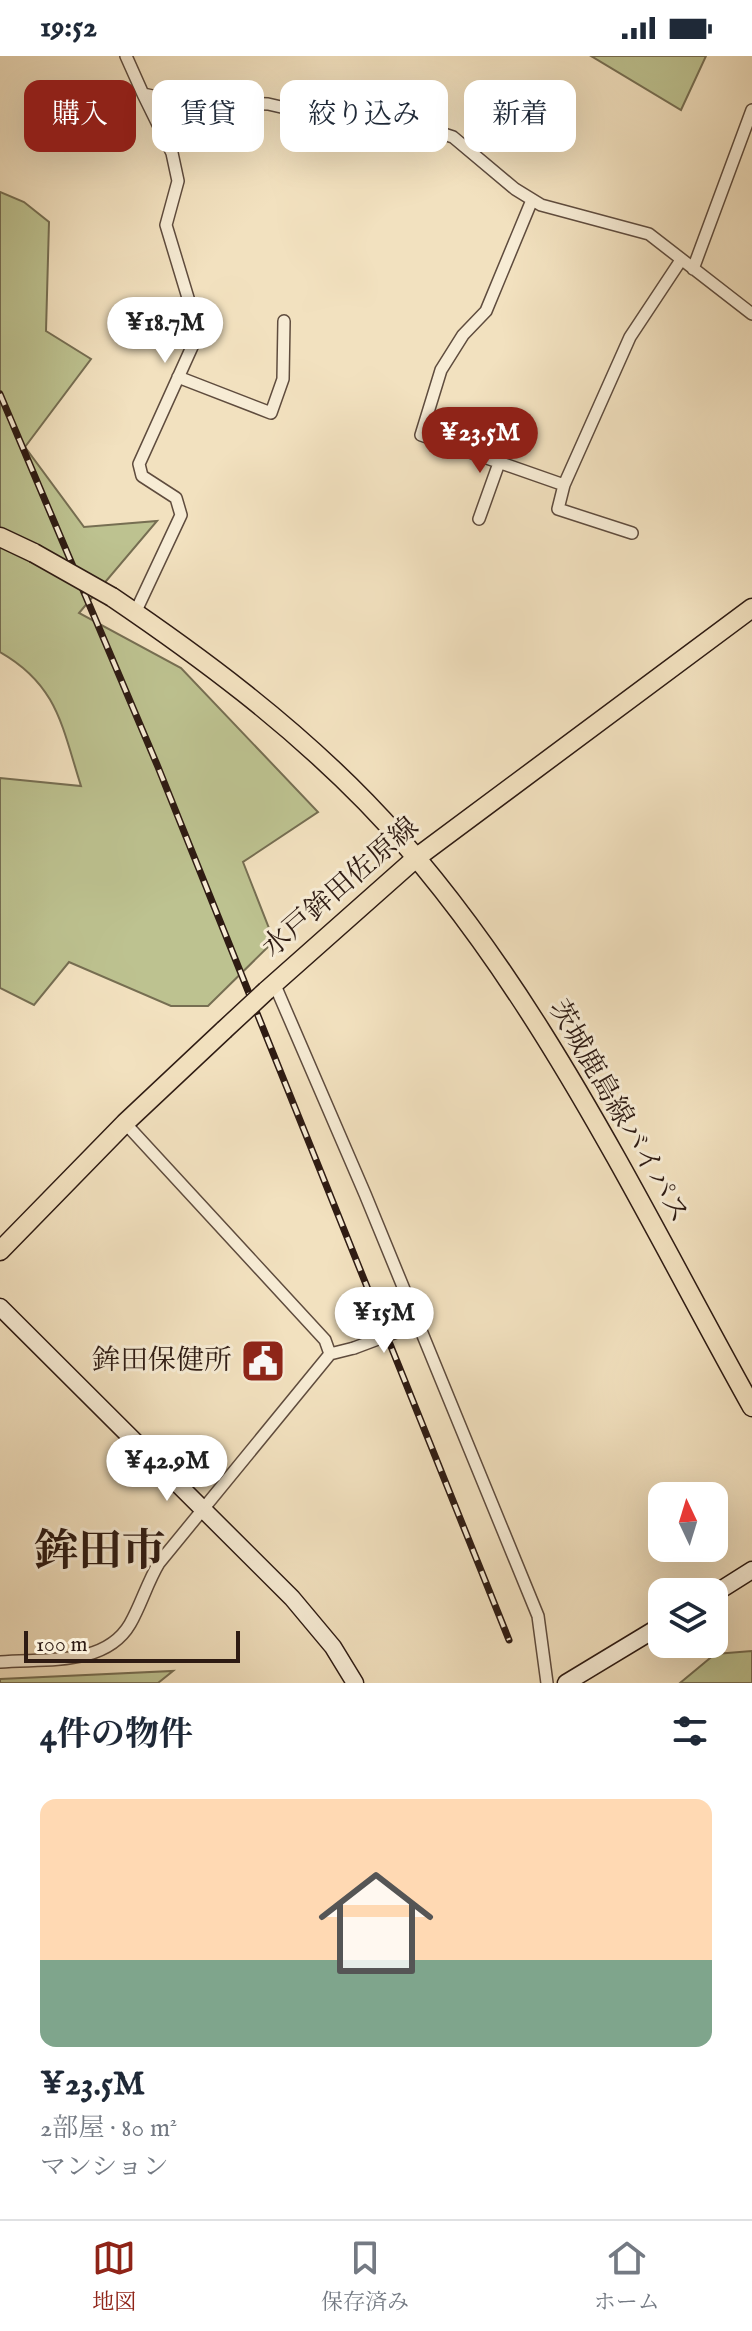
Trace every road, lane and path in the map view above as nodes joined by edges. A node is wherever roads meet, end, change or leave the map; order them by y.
1 (124, 58) edge
2 (143, 94) junction
3 (752, 110) edge
4 (532, 200) junction
5 (681, 260) junction
6 (693, 269) junction
7 (752, 314) edge
8 (284, 321) dead end
9 (178, 377) junction
10 (499, 463) junction
11 (564, 485) junction
12 (479, 519) dead end
13 (632, 533) dead end
14 (0, 537) edge
15 (752, 608) edge
16 (135, 613) junction
17 (416, 858) junction
18 (270, 987) junction
19 (125, 1123) junction
20 (0, 1251) edge
21 (0, 1307) edge
22 (418, 1323) junction
23 (330, 1354) junction
24 (752, 1407) edge
25 (202, 1510) junction
26 (752, 1570) edge
27 (728, 1585) edge
28 (648, 1633) edge
29 (0, 1662) edge
30 (355, 1683) edge
31 (547, 1683) edge
32 (566, 1683) edge

1 - 2 street
2 - 4 street
2 - 9 street
3 - 6 street
4 - 5 street
4 - 10 street
5 - 6 street
5 - 11 street
6 - 7 street
8 - 9 street
9 - 16 street
10 - 11 street
10 - 12 street
11 - 13 street
14 - 16 main road, 茨城鹿島線バイパス, bridge
15 - 17 main road, 水戸鉾田佐原線
16 - 17 main road, 茨城鹿島線バイパス
17 - 18 main road, 水戸鉾田佐原線
17 - 24 main road, 茨城鹿島線バイパス
18 - 19 main road, 水戸鉾田佐原線, bridge
18 - 22 street
19 - 20 main road, 水戸鉾田佐原線
19 - 23 street
21 - 25 street
22 - 23 street, bridge
22 - 31 street
23 - 25 street
25 - 29 street
25 - 30 street
26 - 27 street
28 - 32 street

